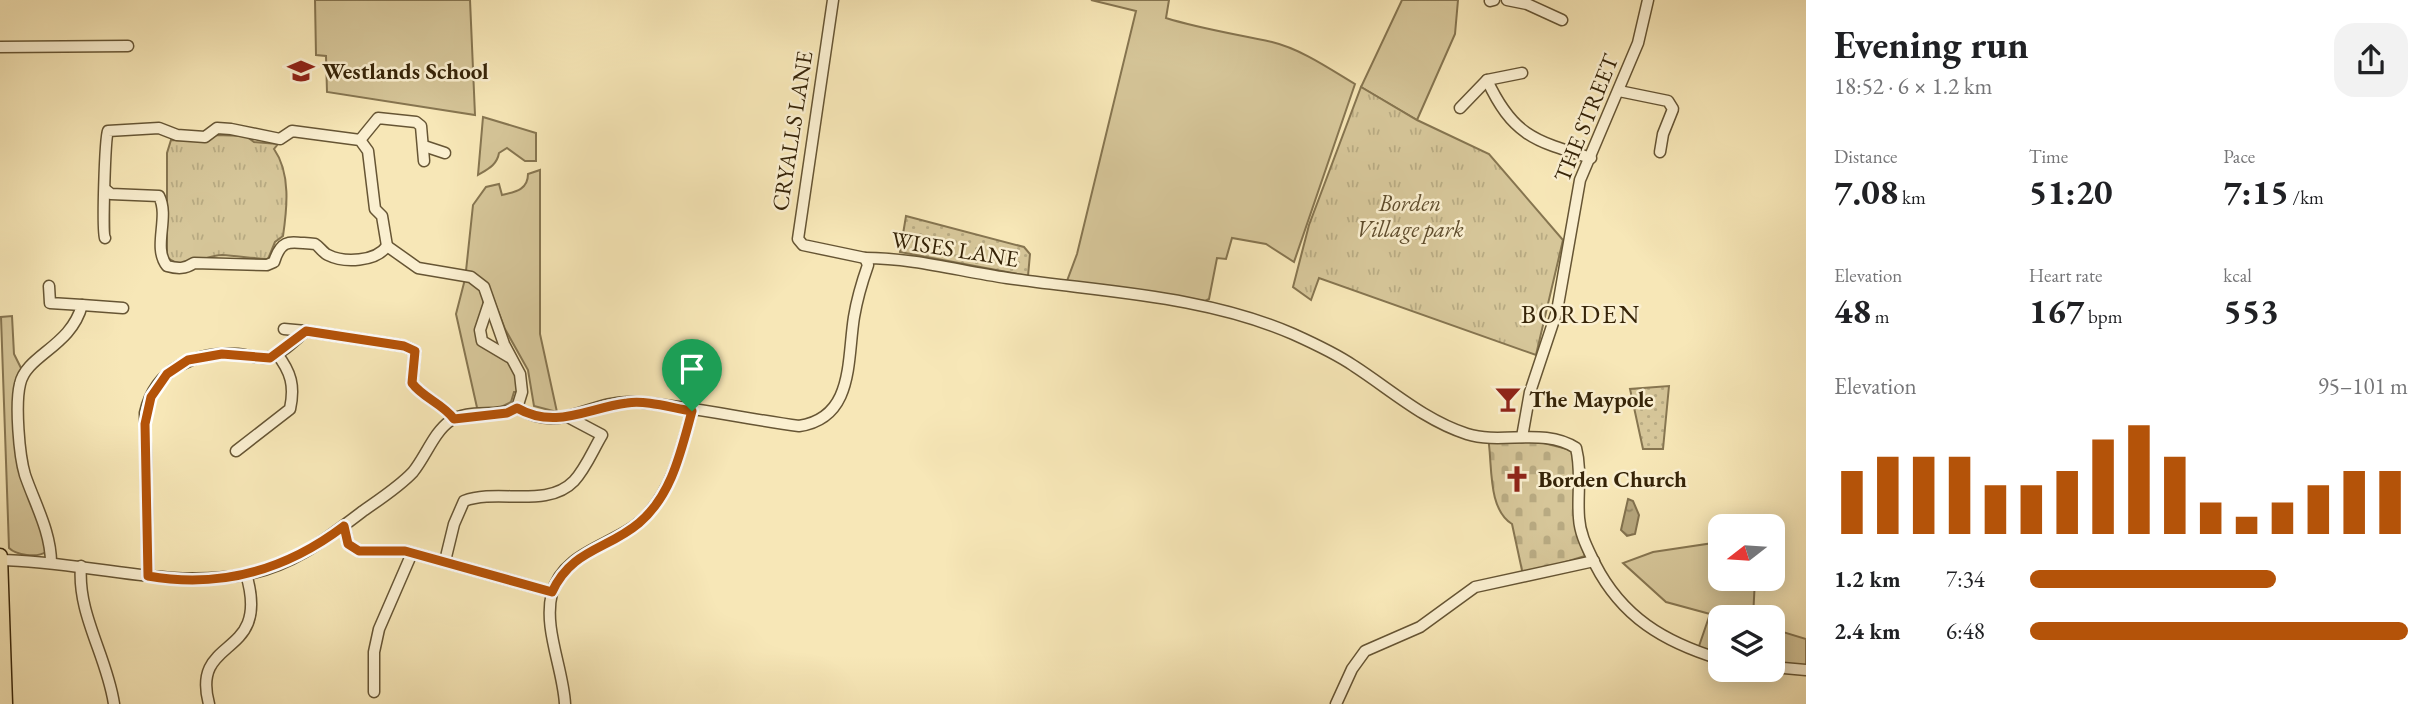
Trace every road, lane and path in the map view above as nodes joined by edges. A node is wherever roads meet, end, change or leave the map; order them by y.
1 (833, 0) edge
2 (1507, 0) edge
3 (1648, 0) edge
4 (1528, 2) edge
5 (1562, 19) dead end
6 (128, 46) dead end
7 (0, 47) edge
8 (1521, 73) dead end
9 (1487, 80) junction
10 (1619, 91) junction
11 (1460, 108) dead end
12 (360, 140) junction
13 (424, 146) junction
14 (1660, 152) dead end
15 (445, 153) dead end
16 (1591, 158) junction
17 (424, 161) dead end
18 (106, 190) junction
19 (107, 235) dead end
20 (387, 246) junction
21 (866, 258) junction
22 (49, 286) dead end
23 (490, 300) junction
24 (82, 305) junction
25 (123, 308) dead end
26 (284, 329) dead end
27 (306, 331) junction
28 (277, 354) junction
29 (512, 360) junction
30 (517, 408) junction
31 (692, 411) junction
32 (1527, 415) junction
33 (568, 417) junction
34 (454, 419) junction
35 (1507, 436) junction
36 (1522, 437) junction
37 (236, 451) dead end
38 (344, 526) junction
39 (412, 553) junction
40 (0, 558) edge
41 (445, 561) junction
42 (1594, 561) junction
43 (51, 563) junction
44 (81, 566) junction
45 (246, 574) junction
46 (148, 576) junction
47 (552, 592) junction
48 (1, 600) edge
49 (1708, 654) edge
50 (1785, 668) edge
51 (1806, 670) edge
52 (374, 692) dead end
53 (5, 704) edge
54 (114, 704) edge
55 (209, 704) edge
56 (565, 704) edge
57 (1336, 704) edge

1 - 21 street, CRYALLS LANE
2 - 4 street
3 - 10 street, THE STREET
4 - 5 street
6 - 7 street
8 - 9 street
9 - 11 street
9 - 16 street
10 - 14 street
10 - 16 street, THE STREET
12 - 13 street
12 - 18 street
12 - 20 street
13 - 15 street
13 - 17 street
16 - 32 street, THE STREET
18 - 19 street
18 - 20 street
20 - 23 street
21 - 31 street, WISES LANE
21 - 35 street, WISES LANE
22 - 24 street
23 - 29 street
23 - 29 street
24 - 25 street
24 - 43 street
26 - 27 street
27 - 28 street
27 - 34 street
28 - 37 street
28 - 46 street
29 - 30 street
30 - 33 street, WISES LANE
30 - 34 street, WISES LANE
31 - 33 street, WISES LANE
31 - 47 street
32 - 35 street
32 - 36 street, THE STREET
33 - 41 street
34 - 38 street
35 - 36 street, WISES LANE
36 - 42 street, WISES LANE
38 - 39 street
38 - 45 street
39 - 41 street
39 - 52 street
40 - 43 street
40 - 48 main road
41 - 47 street
42 - 49 street
42 - 57 street
43 - 44 street
44 - 46 street
44 - 54 street
45 - 46 street
45 - 55 street
47 - 56 street
48 - 53 main road
50 - 51 street

